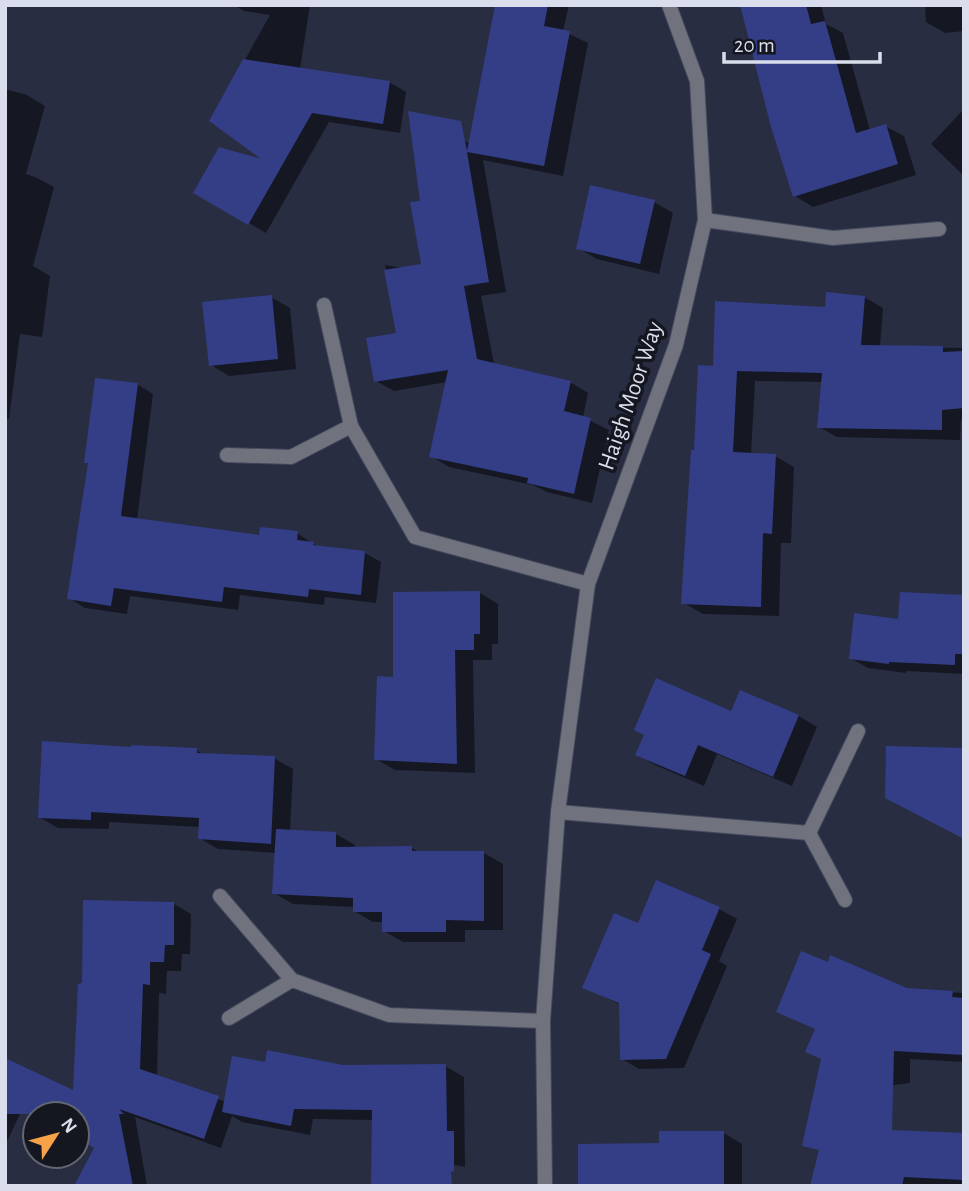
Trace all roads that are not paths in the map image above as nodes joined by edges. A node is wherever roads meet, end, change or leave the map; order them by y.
1 (669, 5) edge
2 (705, 220) junction
3 (939, 229) dead end
4 (324, 305) dead end
5 (351, 426) junction
6 (227, 455) dead end
7 (589, 584) junction
8 (858, 732) dead end
9 (558, 812) junction
10 (809, 832) junction
11 (220, 895) dead end
12 (845, 900) dead end
13 (292, 980) junction
14 (229, 1018) dead end
15 (543, 1021) junction
16 (545, 1186) edge

1 - 2 street, Haigh Moor Way
2 - 3 street
2 - 7 street, Haigh Moor Way
4 - 5 street
5 - 6 street
5 - 7 street
7 - 9 street, Haigh Moor Way
8 - 10 street
9 - 10 street
9 - 15 street, Haigh Moor Way
10 - 12 street
11 - 13 street
13 - 14 street
13 - 15 street
15 - 16 street, Haigh Moor Way

